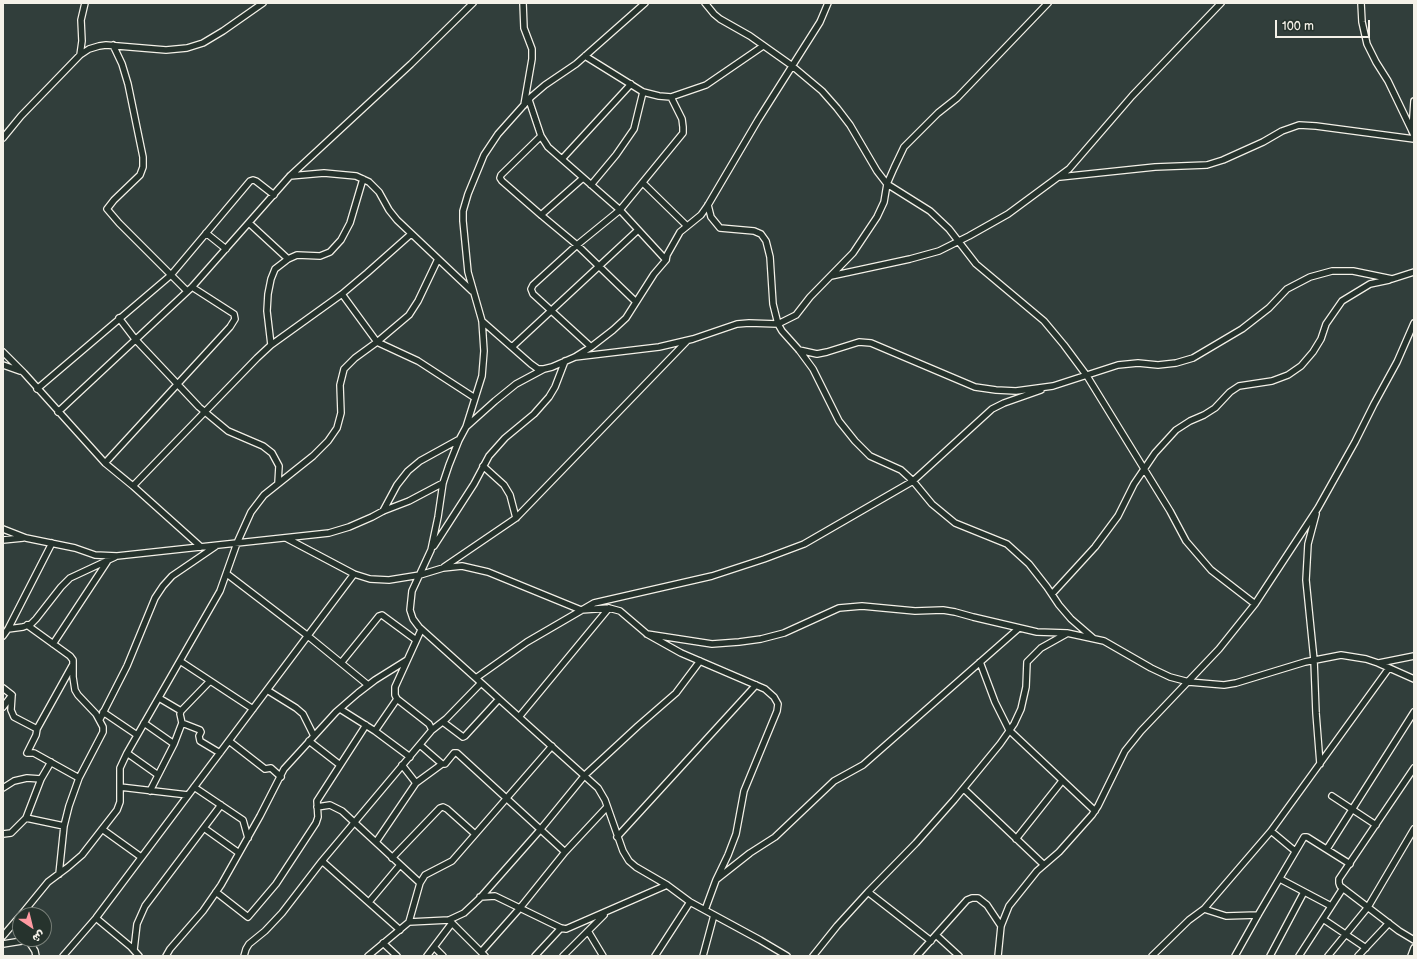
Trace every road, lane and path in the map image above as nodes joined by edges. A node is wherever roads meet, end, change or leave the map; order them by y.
1 (85, 3) edge
2 (263, 3) edge
3 (473, 3) edge
4 (523, 3) edge
5 (645, 3) edge
6 (705, 3) edge
7 (828, 3) edge
8 (1048, 3) edge
9 (1221, 3) edge
10 (1361, 3) edge
11 (113, 46) junction
12 (763, 46) junction
13 (80, 55) junction
14 (585, 56) junction
15 (791, 65) junction
16 (631, 84) junction
17 (643, 92) junction
18 (671, 97) junction
19 (529, 100) junction
20 (1414, 102) edge
21 (524, 105) junction
22 (1413, 133) edge
23 (541, 136) junction
24 (3, 138) edge
25 (1414, 139) edge
26 (562, 159) junction
27 (290, 176) junction
28 (1060, 177) junction
29 (583, 178) junction
30 (363, 179) junction
31 (643, 183) junction
32 (888, 184) junction
33 (591, 185) junction
34 (274, 195) junction
35 (708, 205) junction
36 (620, 210) junction
37 (541, 216) junction
38 (250, 223) junction
39 (687, 226) junction
40 (638, 230) junction
41 (206, 233) junction
42 (411, 234) junction
43 (959, 241) junction
44 (577, 244) junction
45 (226, 250) junction
46 (288, 259) junction
47 (438, 260) junction
48 (666, 260) junction
49 (599, 266) junction
50 (1414, 272) edge
51 (171, 275) junction
52 (831, 276) junction
53 (1392, 279) junction
54 (192, 286) junction
55 (187, 291) junction
56 (473, 292) junction
57 (342, 294) junction
58 (636, 302) junction
59 (552, 311) junction
60 (119, 318) junction
61 (482, 321) junction
62 (1414, 323) edge
63 (778, 324) junction
64 (135, 339) junction
65 (687, 340) junction
66 (377, 342) junction
67 (271, 345) junction
68 (512, 347) junction
69 (591, 347) junction
70 (799, 350) junction
71 (3, 352) edge
72 (575, 357) junction
73 (565, 361) junction
74 (3, 365) edge
75 (544, 369) junction
76 (24, 373) junction
77 (1087, 376) junction
78 (176, 384) junction
79 (1053, 386) junction
80 (37, 388) junction
81 (475, 398) junction
82 (58, 412) junction
83 (205, 412) junction
84 (466, 427) junction
85 (459, 440) junction
86 (106, 462) junction
87 (483, 466) junction
88 (1144, 470) junction
89 (913, 481) junction
90 (278, 483) junction
91 (443, 483) junction
92 (133, 486) junction
93 (1318, 508) junction
94 (383, 511) junction
95 (516, 518) junction
96 (3, 529) edge
97 (26, 538) junction
98 (286, 538) junction
99 (3, 540) edge
100 (52, 543) junction
101 (237, 543) junction
102 (218, 545) junction
103 (201, 547) junction
104 (431, 550) junction
105 (117, 556) junction
106 (107, 561) junction
107 (443, 568) junction
108 (227, 574) junction
109 (354, 574) junction
110 (420, 575) junction
111 (1052, 594) junction
112 (1255, 604) junction
113 (609, 608) junction
114 (581, 610) junction
115 (27, 625) junction
116 (1019, 628) junction
117 (8, 630) junction
118 (421, 630) junction
119 (1067, 633) junction
120 (647, 634) junction
121 (3, 636) edge
122 (308, 636) junction
123 (1094, 639) junction
124 (416, 640) junction
125 (53, 644) junction
126 (1414, 656) edge
127 (407, 660) junction
128 (1314, 660) junction
129 (180, 661) junction
130 (700, 661) junction
131 (980, 662) junction
132 (340, 663) junction
133 (1378, 663) junction
134 (74, 664) junction
135 (1389, 668) junction
136 (476, 678) junction
137 (1414, 679) edge
138 (210, 681) junction
139 (1189, 682) junction
140 (482, 683) junction
141 (368, 685) junction
142 (756, 685) junction
143 (3, 688) edge
144 (267, 690) junction
145 (12, 695) junction
146 (159, 698) junction
147 (397, 699) junction
148 (499, 699) junction
149 (3, 707) edge
150 (253, 709) junction
151 (340, 709) junction
152 (181, 711) junction
153 (103, 712) junction
154 (1414, 712) edge
155 (519, 717) junction
156 (100, 719) junction
157 (443, 722) junction
158 (144, 723) junction
159 (182, 723) junction
160 (366, 725) junction
161 (37, 729) junction
162 (432, 730) junction
163 (1009, 730) junction
164 (375, 731) junction
165 (137, 735) junction
166 (314, 736) junction
167 (229, 741) junction
168 (309, 741) junction
169 (174, 744) junction
170 (420, 745) junction
171 (552, 746) junction
172 (127, 753) junction
173 (220, 753) junction
174 (410, 757) junction
175 (51, 762) junction
176 (442, 764) junction
177 (1320, 764) junction
178 (340, 765) junction
179 (402, 766) junction
180 (1414, 768) edge
181 (158, 775) junction
182 (585, 775) junction
183 (281, 777) junction
184 (79, 778) junction
185 (41, 779) junction
186 (1062, 781) junction
187 (416, 783) junction
188 (120, 787) junction
189 (194, 787) junction
190 (3, 788) edge
191 (964, 788) junction
192 (150, 791) junction
193 (188, 796) junction
194 (1332, 796) dead end
195 (506, 798) junction
196 (222, 805) junction
197 (317, 807) junction
198 (607, 807) junction
199 (1352, 809) junction
200 (1095, 811) junction
201 (26, 818) junction
202 (354, 822) junction
203 (1376, 825) junction
204 (64, 826) junction
205 (204, 828) junction
206 (102, 829) junction
207 (1414, 829) edge
208 (540, 830) junction
209 (1271, 830) junction
210 (3, 834) edge
211 (475, 834) junction
212 (617, 837) junction
213 (248, 838) junction
214 (1016, 839) junction
215 (376, 842) junction
216 (1327, 849) junction
217 (1295, 851) junction
218 (565, 852) junction
219 (239, 853) junction
220 (141, 857) junction
221 (392, 858) junction
222 (322, 861) junction
223 (1043, 864) junction
224 (1350, 864) junction
225 (400, 865) junction
226 (59, 874) junction
227 (1280, 879) junction
228 (716, 880) junction
229 (420, 883) junction
230 (667, 885) junction
231 (1343, 888) junction
232 (216, 892) junction
233 (868, 892) junction
234 (1304, 892) junction
235 (480, 898) junction
236 (369, 902) junction
237 (690, 902) junction
238 (1331, 906) junction
239 (27, 907) edge
240 (1368, 907) junction
241 (520, 908) junction
242 (1204, 909) junction
243 (705, 910) junction
244 (607, 912) junction
245 (714, 915) junction
246 (1258, 915) junction
247 (96, 918) junction
248 (1323, 919) junction
249 (409, 922) junction
250 (451, 922) junction
251 (1388, 923) junction
252 (12, 925) edge
253 (1001, 926) junction
254 (561, 928) junction
255 (400, 930) junction
256 (588, 931) junction
257 (1346, 934) junction
258 (936, 935) junction
259 (3, 936) edge
260 (1414, 940) edge
261 (931, 941) junction
262 (3, 944) edge
263 (383, 944) junction
264 (434, 947) junction
265 (1366, 948) junction
266 (1414, 948) edge
267 (134, 950) junction
268 (483, 954) edge
269 (36, 956) edge
270 (63, 956) edge
271 (139, 956) edge
272 (166, 956) edge
273 (244, 956) edge
274 (368, 956) edge
275 (397, 956) edge
276 (427, 956) edge
277 (443, 956) edge
278 (535, 956) edge
279 (563, 956) edge
280 (603, 956) edge
281 (655, 956) edge
282 (703, 956) edge
283 (787, 956) edge
284 (813, 956) edge
285 (917, 956) edge
286 (959, 956) edge
287 (998, 956) edge
288 (1152, 956) edge
289 (1235, 956) edge
290 (1270, 956) edge
291 (1299, 956) edge
292 (1328, 956) edge
293 (1358, 956) edge
294 (1411, 956) edge

1 - 13 street
2 - 11 street
3 - 27 street
4 - 21 street
5 - 14 street
6 - 12 street
7 - 15 street
8 - 32 street
9 - 28 street
10 - 22 street
11 - 13 street
11 - 51 street
12 - 15 street
12 - 18 street
13 - 24 street
14 - 16 street
14 - 19 street
15 - 32 street
15 - 35 street
16 - 17 street
16 - 26 street
17 - 18 street
17 - 33 street
18 - 31 street
19 - 21 street
19 - 23 street
20 - 22 street
21 - 56 street
23 - 26 street
23 - 37 street
25 - 28 street
26 - 29 street
27 - 30 street
27 - 34 street
28 - 43 street
29 - 33 street
29 - 37 street
30 - 42 street
30 - 46 street
31 - 36 street
31 - 39 street
32 - 43 street
32 - 52 street
33 - 36 street
34 - 38 street
34 - 41 street
35 - 39 street
35 - 63 street
36 - 40 street
36 - 44 street
37 - 44 street
38 - 45 street
38 - 46 street
39 - 48 street
40 - 48 street
40 - 49 street
41 - 45 street
41 - 51 street
42 - 47 street
42 - 57 street
43 - 52 street
43 - 77 street
44 - 49 street
44 - 59 street
45 - 54 street
46 - 67 street
47 - 56 street
47 - 66 street
48 - 58 street
49 - 58 street
49 - 59 street
50 - 53 street
51 - 55 street
51 - 60 street
52 - 63 street
53 - 77 street
53 - 88 street
54 - 55 street
54 - 78 street
55 - 64 street
56 - 61 street
57 - 66 street
57 - 67 street
58 - 69 street
59 - 68 street
59 - 69 street
60 - 64 street
60 - 80 street
61 - 68 street
61 - 81 street
62 - 93 street
63 - 65 street
63 - 70 street
64 - 78 street
64 - 82 street
65 - 72 street
65 - 95 street
66 - 81 street
66 - 90 street
67 - 83 street
68 - 75 street
69 - 72 street
70 - 79 street
70 - 89 street
71 - 76 street
72 - 73 street
73 - 75 street
73 - 87 street
74 - 76 street
75 - 84 street
76 - 80 street
77 - 79 street
77 - 88 street
78 - 83 street
78 - 86 street
79 - 89 street
80 - 82 street
81 - 84 street
82 - 86 street
83 - 90 street
83 - 92 street
84 - 85 street
85 - 91 street
85 - 94 street
86 - 92 street
87 - 95 street
87 - 104 street
88 - 111 street
88 - 112 street
89 - 111 street
89 - 114 street
90 - 101 street
91 - 94 street
91 - 104 street
92 - 103 street
93 - 112 street
93 - 128 street
94 - 98 street
95 - 107 street
96 - 97 street
97 - 99 street
97 - 100 street
98 - 101 street
98 - 109 street
100 - 105 street
100 - 117 street
101 - 102 street
101 - 108 street
102 - 103 street
102 - 153 street
103 - 105 street
104 - 110 street
105 - 106 street
106 - 115 street
106 - 125 street
107 - 110 street
107 - 114 street
108 - 122 street
108 - 129 street
109 - 110 street
109 - 122 street
110 - 118 street
111 - 123 street
112 - 139 street
113 - 114 street
113 - 120 street
113 - 155 street
114 - 136 street
115 - 117 street
115 - 125 street
116 - 119 street
116 - 120 street
116 - 131 street
117 - 121 street
118 - 124 street
118 - 136 street
119 - 123 street
119 - 163 street
120 - 130 street
122 - 132 street
122 - 144 street
123 - 139 street
124 - 127 street
124 - 132 street
125 - 134 street
126 - 133 street
127 - 141 street
127 - 147 street
128 - 133 street
128 - 139 street
128 - 177 street
129 - 138 street
129 - 146 street
130 - 142 street
130 - 182 street
131 - 163 street
131 - 228 street
132 - 141 street
133 - 135 street
134 - 156 street
134 - 161 street
135 - 137 street
135 - 177 street
136 - 140 street
138 - 150 street
138 - 152 street
139 - 200 street
140 - 148 street
140 - 157 street
141 - 151 street
142 - 212 street
142 - 228 street
143 - 145 street
144 - 150 street
144 - 166 street
145 - 149 street
145 - 161 street
146 - 152 street
146 - 158 street
147 - 162 street
147 - 164 street
148 - 155 street
148 - 157 street
150 - 167 street
151 - 160 street
151 - 166 street
152 - 159 street
153 - 156 street
153 - 165 street
154 - 199 street
155 - 171 street
156 - 184 street
157 - 162 street
158 - 165 street
158 - 169 street
159 - 169 street
159 - 173 street
160 - 164 street
160 - 178 street
161 - 175 street
162 - 170 street
163 - 186 street
163 - 191 street
164 - 174 street
165 - 172 street
166 - 168 street
167 - 173 street
167 - 183 street
168 - 178 street
168 - 183 street
169 - 181 street
170 - 174 street
170 - 176 street
171 - 182 street
171 - 195 street
172 - 181 street
172 - 188 street
173 - 189 street
174 - 179 street
175 - 184 street
175 - 185 street
176 - 187 street
176 - 195 street
177 - 209 street
178 - 197 street
179 - 187 street
179 - 202 street
180 - 203 street
181 - 192 street
182 - 198 street
182 - 208 street
183 - 213 street
184 - 204 street
185 - 190 street
185 - 201 street
186 - 200 street
186 - 214 street
187 - 215 street
188 - 192 street
188 - 206 street
189 - 193 street
189 - 196 street
191 - 214 street
191 - 233 street
192 - 193 street
193 - 220 street
194 - 199 street
195 - 208 street
195 - 211 street
196 - 205 street
196 - 213 street
197 - 202 street
197 - 232 street
198 - 212 street
198 - 218 street
199 - 203 street
199 - 216 street
200 - 223 street
201 - 204 street
201 - 210 street
202 - 215 street
202 - 222 street
203 - 224 street
204 - 226 street
205 - 219 street
205 - 267 street
206 - 220 street
206 - 226 street
207 - 240 street
208 - 218 street
208 - 235 street
209 - 217 street
209 - 242 street
211 - 221 street
211 - 229 street
212 - 230 street
213 - 219 street
214 - 223 street
215 - 221 street
216 - 217 street
216 - 224 street
217 - 227 street
218 - 241 street
219 - 232 street
220 - 247 street
221 - 225 street
222 - 236 street
222 - 273 street
223 - 253 street
224 - 231 street
225 - 229 street
225 - 236 street
226 - 239 street
227 - 234 street
227 - 246 street
228 - 243 street
229 - 249 street
230 - 237 street
230 - 244 street
231 - 238 street
231 - 240 street
232 - 272 street
233 - 261 street
233 - 284 street
234 - 238 street
234 - 290 street
235 - 241 street
235 - 250 street
236 - 255 street
237 - 243 street
237 - 281 street
238 - 248 street
240 - 251 street
240 - 257 street
241 - 254 street
241 - 268 street
242 - 246 street
242 - 288 street
243 - 245 street
244 - 254 street
244 - 256 street
245 - 282 street
245 - 283 street
246 - 289 street
247 - 267 street
247 - 270 street
248 - 257 street
248 - 291 street
249 - 250 street
249 - 255 street
250 - 264 street
250 - 268 street
251 - 260 street
251 - 265 street
252 - 259 street
253 - 258 street
253 - 287 street
254 - 278 street
255 - 263 street
256 - 279 street
256 - 280 street
257 - 265 street
257 - 292 street
258 - 261 street
258 - 286 street
261 - 285 street
262 - 269 street
263 - 274 street
263 - 275 street
264 - 276 street
264 - 277 street
265 - 293 street
266 - 294 street
267 - 271 street

